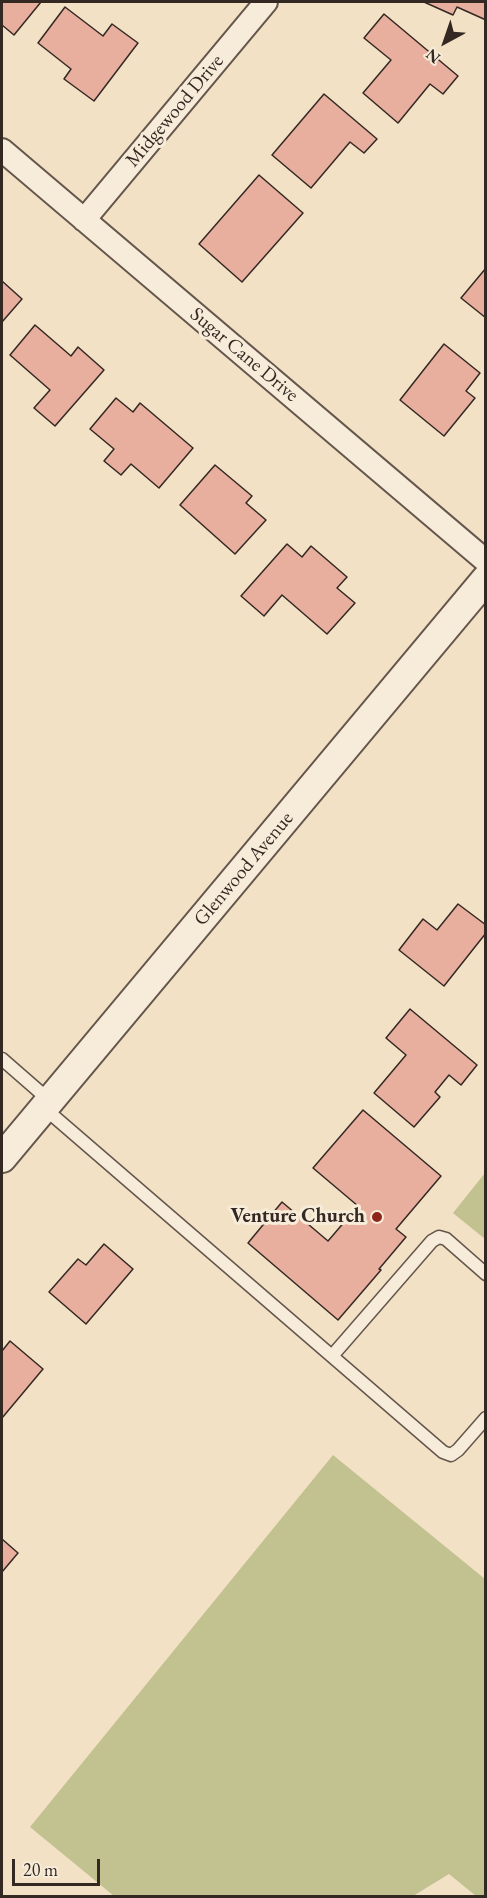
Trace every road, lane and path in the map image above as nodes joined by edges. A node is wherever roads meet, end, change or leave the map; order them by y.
1 (266, 2) edge
2 (2, 150) edge
3 (84, 220) junction
4 (486, 561) edge
5 (486, 579) edge
6 (2, 1059) edge
7 (46, 1104) junction
8 (2, 1158) edge
9 (486, 1274) edge
10 (332, 1356) junction
11 (486, 1418) edge

1 - 3 street, Midgewood Drive
2 - 3 street, Sugar Cane Drive
3 - 4 street, Sugar Cane Drive
5 - 7 street, Glenwood Avenue
6 - 7 lane
7 - 8 street, Glenwood Avenue
7 - 10 lane
9 - 10 lane
10 - 11 lane

